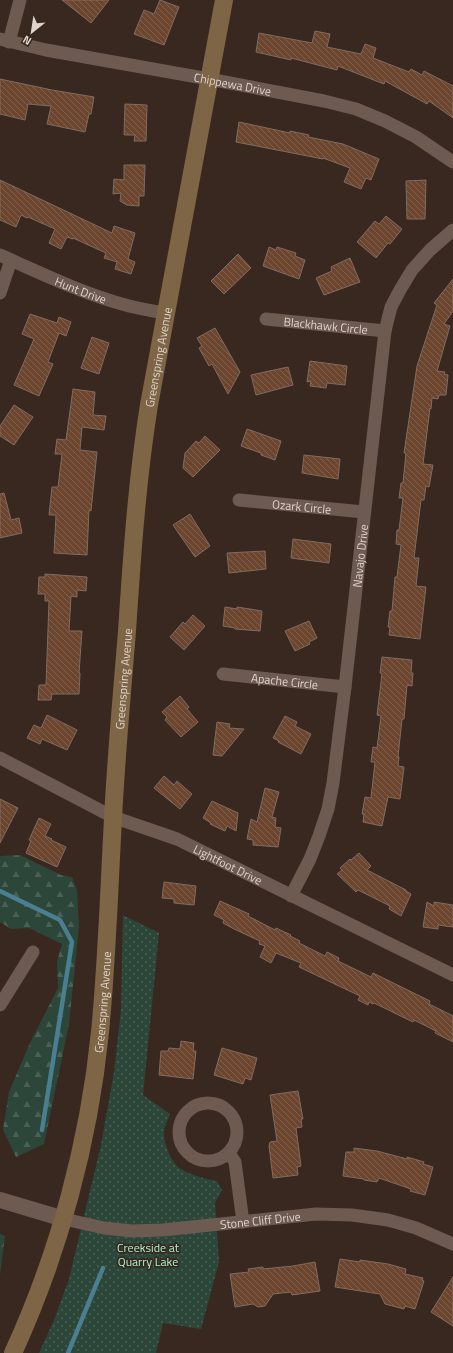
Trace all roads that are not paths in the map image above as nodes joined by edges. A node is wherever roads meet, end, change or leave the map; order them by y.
1 (20, 0) edge
2 (224, 0) edge
3 (5, 40) edge
4 (209, 79) junction
5 (453, 162) edge
6 (453, 230) edge
7 (5, 257) edge
8 (0, 293) edge
9 (165, 313) junction
10 (266, 319) dead end
11 (385, 331) junction
12 (238, 500) dead end
13 (364, 512) junction
14 (223, 674) dead end
15 (345, 687) junction
16 (0, 758) edge
17 (113, 817) junction
18 (291, 896) junction
19 (33, 952) dead end
20 (453, 975) edge
21 (0, 1005) edge
22 (229, 1153) junction
23 (0, 1200) edge
24 (64, 1219) junction
25 (243, 1222) junction
26 (453, 1244) edge
27 (13, 1353) edge

1 - 3 street
2 - 4 main road, Greenspring Avenue
3 - 4 street, Chippewa Drive
4 - 5 street, Chippewa Drive
4 - 9 main road, Greenspring Avenue
6 - 11 street, Navajo Drive
7 - 8 street
7 - 9 street, Hunt Drive
9 - 17 main road, Greenspring Avenue
10 - 11 street, Blackhawk Circle
11 - 13 street, Navajo Drive
12 - 13 street, Ozark Circle
13 - 15 street, Navajo Drive
14 - 15 street, Apache Circle
15 - 18 street, Navajo Drive
16 - 17 street, Lightfoot Drive
17 - 18 street, Lightfoot Drive
17 - 24 main road, Greenspring Avenue
18 - 20 street, Lightfoot Drive
19 - 21 street
22 - 22 street
22 - 25 street
23 - 24 street
24 - 25 street, Stone Cliff Drive
24 - 27 main road, Greenspring Avenue
25 - 26 street, Stone Cliff Drive

